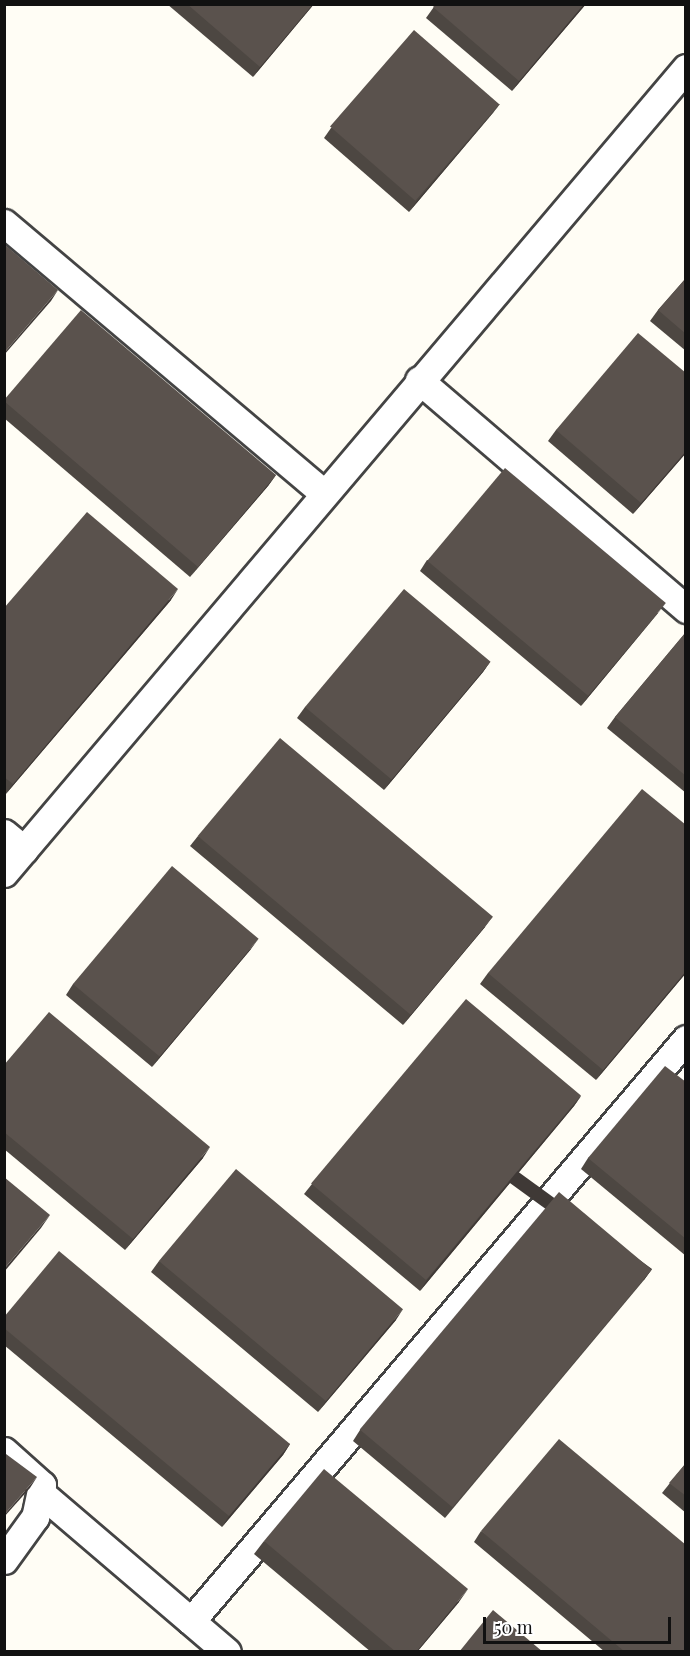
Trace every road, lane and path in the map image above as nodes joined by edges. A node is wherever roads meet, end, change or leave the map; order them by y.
1 (686, 68) edge
2 (4, 223) edge
3 (419, 380) junction
4 (324, 493) junction
5 (686, 609) edge
6 (14, 842) edge
7 (4, 873) edge
8 (686, 1039) edge
9 (4, 1451) edge
10 (42, 1494) junction
11 (4, 1560) edge
12 (191, 1621) junction
13 (227, 1652) edge

1 - 3 street
2 - 4 street
3 - 4 street
3 - 5 street
4 - 6 street
6 - 7 street
8 - 12 street
9 - 10 street
10 - 11 street
10 - 12 street
12 - 13 street

